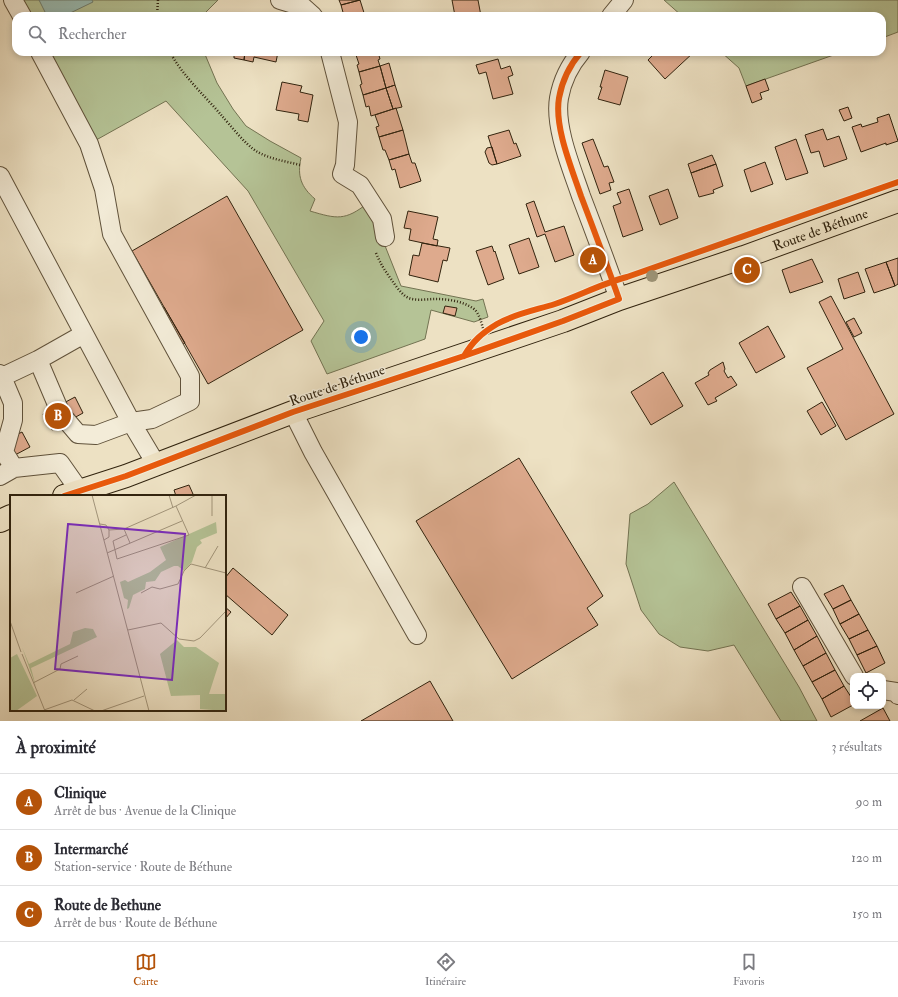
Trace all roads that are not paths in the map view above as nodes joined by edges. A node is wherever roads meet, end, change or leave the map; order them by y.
1 (14, 0) edge
2 (280, 0) edge
3 (624, 0) edge
4 (20, 12) edge
5 (308, 12) edge
6 (614, 12) edge
7 (42, 56) edge
8 (331, 56) edge
9 (577, 56) edge
10 (0, 176) edge
11 (898, 201) edge
12 (385, 237) road end
13 (619, 299) junction
14 (84, 334) junction
15 (38, 360) junction
16 (1, 376) edge
17 (293, 412) junction
18 (131, 422) junction
19 (156, 464) junction
20 (7, 472) edge
21 (72, 493) edge
22 (10, 516) edge
23 (0, 521) edge
24 (802, 587) dead end
25 (417, 635) dead end
26 (852, 673) edge
27 (886, 690) edge
28 (898, 695) edge

1 - 4 street
2 - 5 street
3 - 6 street
7 - 18 street
8 - 12 street
9 - 13 street
10 - 14 street
11 - 13 main road, Route de Béthune
13 - 17 main road, Route de Béthune
14 - 15 street
14 - 18 street
15 - 16 street
15 - 18 street
16 - 20 street
17 - 19 main road, Route de Béthune
17 - 25 street
18 - 19 street
19 - 21 main road, Route de Béthune
20 - 21 street
22 - 23 main road
24 - 26 street
27 - 28 street

